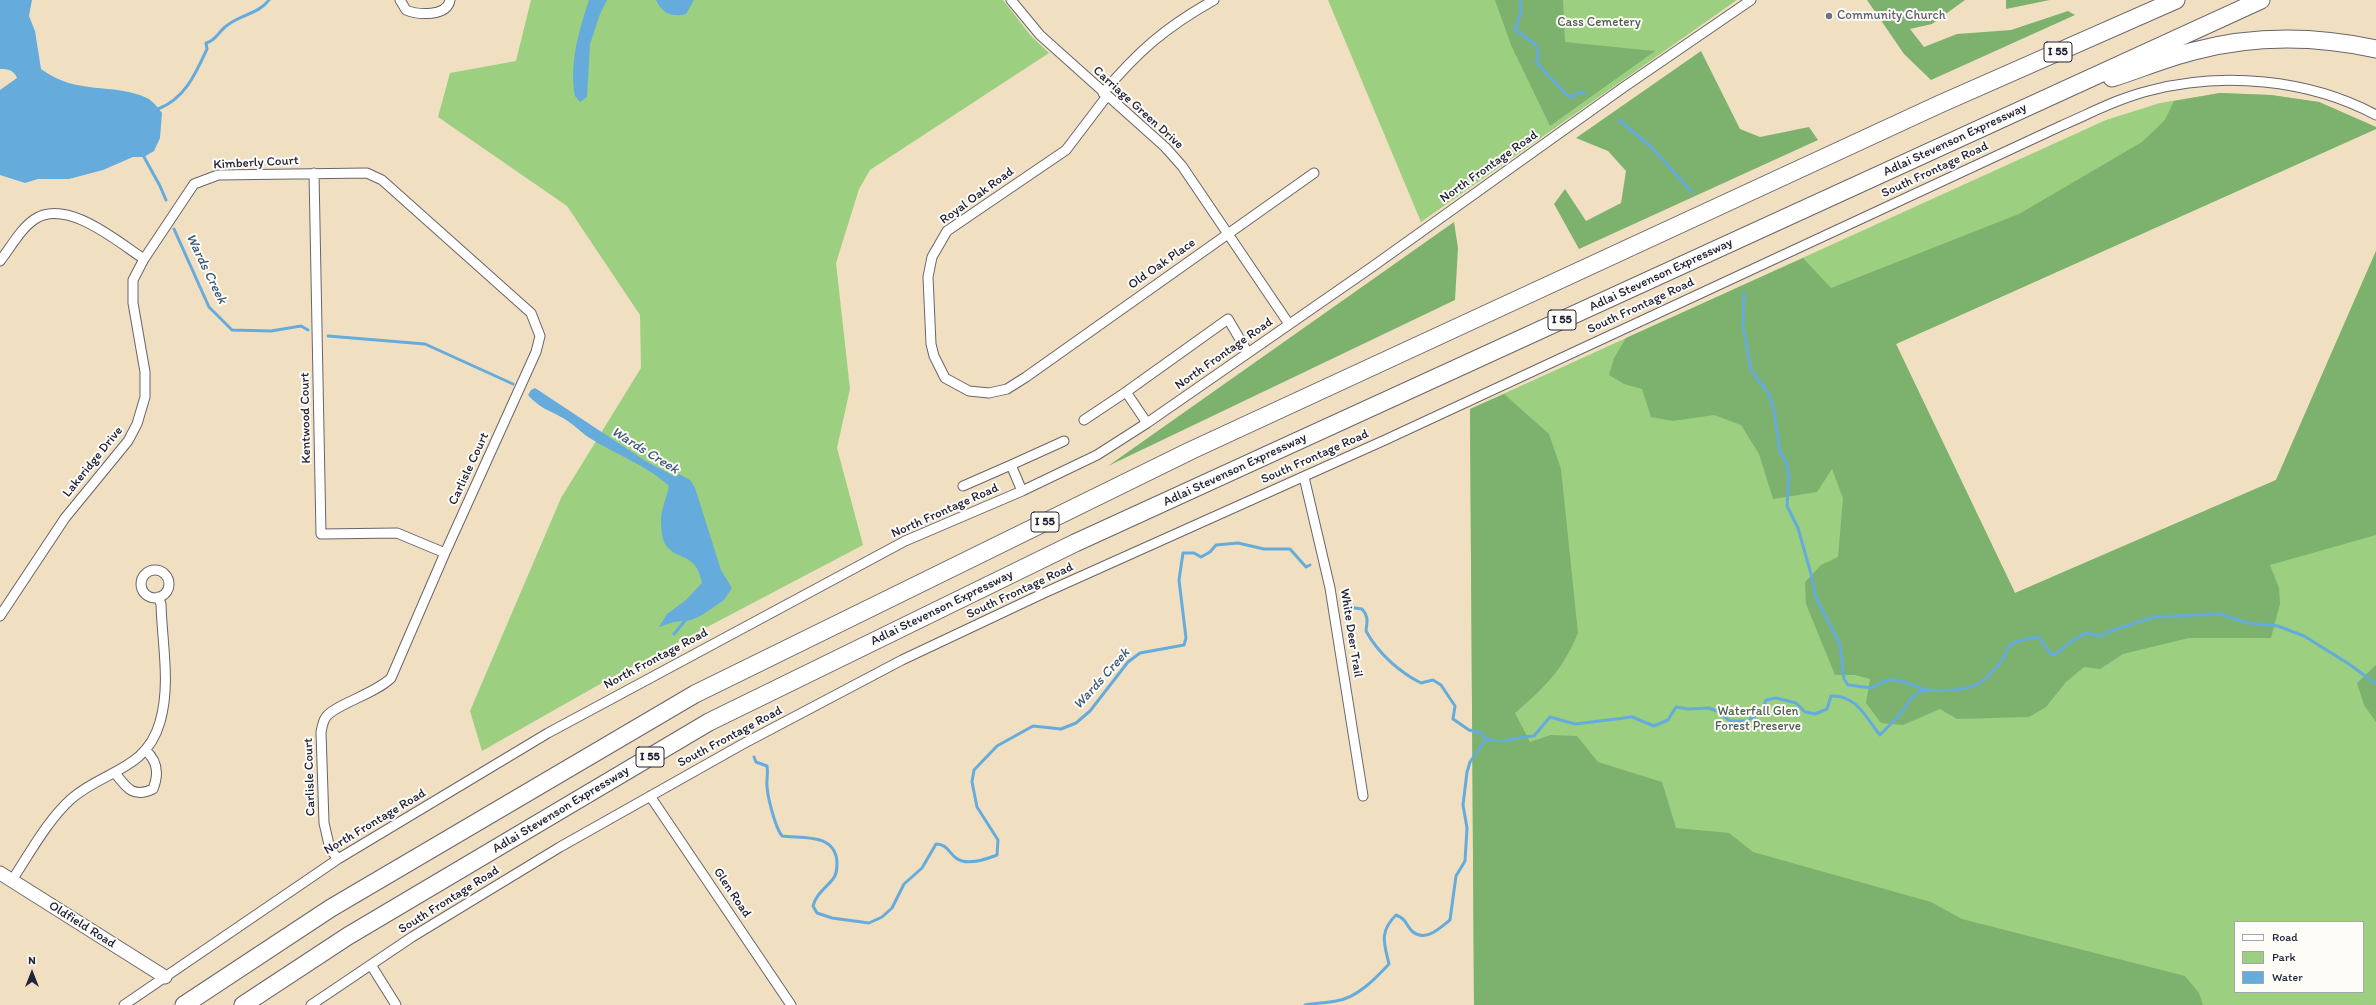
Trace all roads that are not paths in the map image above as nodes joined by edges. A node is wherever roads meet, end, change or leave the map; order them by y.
1 (400, 0) edge
2 (450, 0) edge
3 (1011, 0) edge
4 (1214, 0) edge
5 (1751, 0) edge
6 (2146, 0) edge
7 (2176, 0) edge
8 (2261, 0) edge
9 (2080, 42) junction
10 (2376, 49) edge
11 (1105, 95) junction
12 (2049, 97) junction
13 (2376, 115) edge
14 (314, 173) junction
15 (1314, 173) dead end
16 (1228, 233) junction
17 (144, 259) junction
18 (0, 261) edge
19 (1290, 324) junction
20 (1248, 353) junction
21 (1026, 378) joint
22 (1126, 392) junction
23 (1084, 420) dead end
24 (1147, 423) junction
25 (1064, 441) dead end
26 (1011, 465) junction
27 (1304, 477) junction
28 (963, 486) dead end
29 (1022, 491) junction
30 (445, 553) junction
31 (158, 597) dead end
32 (0, 616) edge
33 (145, 750) junction
34 (115, 773) junction
35 (650, 796) junction
36 (1363, 796) dead end
37 (338, 859) junction
38 (0, 872) edge
39 (12, 880) junction
40 (371, 965) junction
41 (165, 977) junction
42 (124, 1005) edge
43 (184, 1005) edge
44 (243, 1005) edge
45 (311, 1005) edge
46 (396, 1005) edge
47 (791, 1005) edge

1 - 2 street
3 - 11 street, Carriage Green Drive
4 - 11 street, Royal Oak Road
5 - 19 street, North Frontage Road
6 - 9 highway
7 - 9 highway, I 55
8 - 12 highway, Adlai Stevenson Expressway / I 55
9 - 43 highway, I 55
10 - 12 highway
11 - 16 street, Carriage Green Drive
11 - 21 street, Royal Oak Road
12 - 44 highway, Adlai Stevenson Expressway / I 55
13 - 27 street, South Frontage Road
14 - 17 street, Kimberly Court
14 - 30 street, Kentwood Court
14 - 30 street, Carlisle Court
15 - 16 street, Old Oak Place
16 - 19 street, Carriage Green Drive
16 - 21 street, Old Oak Place
17 - 18 street
17 - 32 street, Lakeridge Drive
19 - 20 street, North Frontage Road
20 - 22 street
20 - 24 street, North Frontage Road
22 - 23 street
22 - 24 street
24 - 29 street, North Frontage Road
25 - 26 street
26 - 28 street
26 - 29 street
27 - 35 street, South Frontage Road
27 - 36 street, White Deer Trail
29 - 37 street, North Frontage Road
30 - 37 street, Carlisle Court
31 - 33 street
33 - 34 street
33 - 34 street
34 - 39 street
35 - 40 street, South Frontage Road
35 - 47 street, Glen Road
37 - 41 street, North Frontage Road
38 - 39 street, Oldfield Road
39 - 41 street, Oldfield Road
40 - 45 street, South Frontage Road
40 - 46 street
41 - 42 street, North Frontage Road

